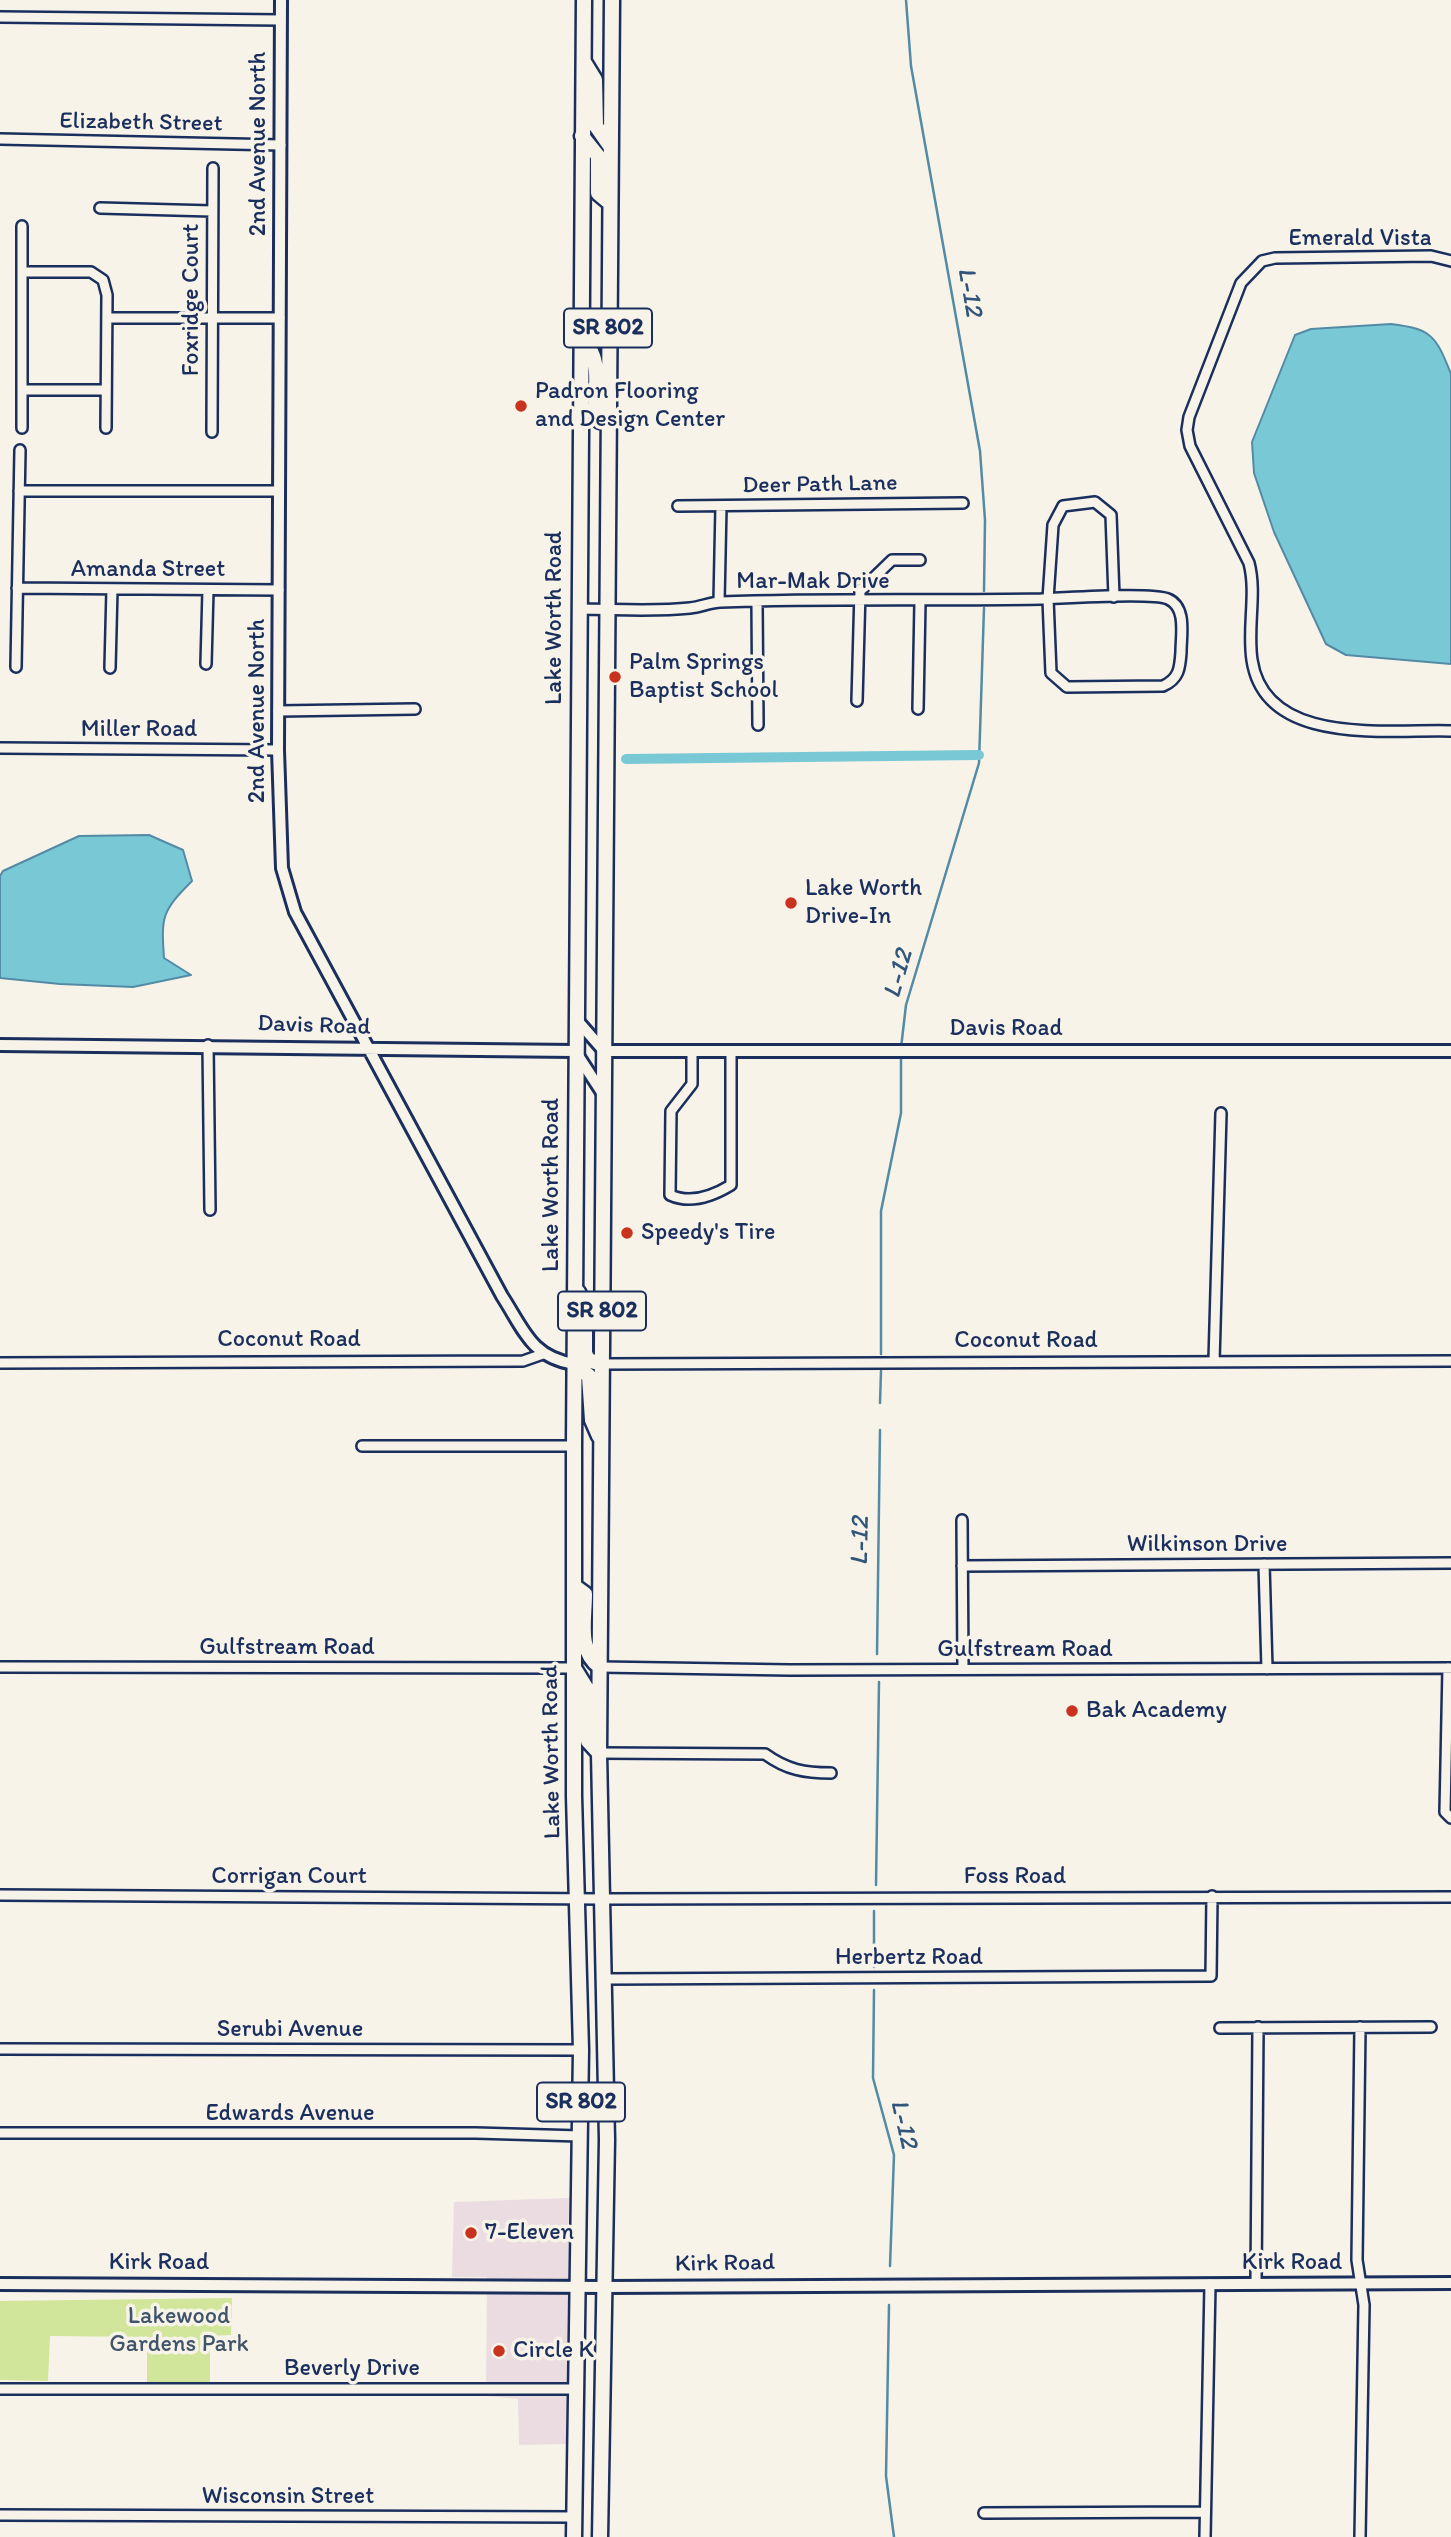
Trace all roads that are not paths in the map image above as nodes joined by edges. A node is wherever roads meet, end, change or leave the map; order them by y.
1 (281, 0) edge
2 (583, 0) edge
3 (612, 0) edge
4 (0, 17) edge
5 (281, 20) junction
6 (583, 61) junction
7 (582, 136) junction
8 (0, 139) edge
9 (281, 145) junction
10 (610, 146) junction
11 (213, 168) dead end
12 (610, 203) junction
13 (100, 208) dead end
14 (212, 211) junction
15 (22, 226) dead end
16 (1451, 261) edge
17 (22, 272) junction
18 (107, 318) junction
19 (212, 318) junction
20 (280, 318) junction
21 (580, 339) junction
22 (22, 390) junction
23 (106, 390) junction
24 (607, 422) junction
25 (22, 428) dead end
26 (106, 428) dead end
27 (212, 432) dead end
28 (20, 450) dead end
29 (19, 491) junction
30 (279, 491) junction
31 (963, 503) dead end
32 (678, 506) dead end
33 (721, 506) junction
34 (920, 560) dead end
35 (17, 588) junction
36 (112, 589) junction
37 (208, 590) junction
38 (279, 590) junction
39 (1114, 597) junction
40 (1048, 598) junction
41 (857, 601) junction
42 (920, 601) junction
43 (719, 602) junction
44 (757, 603) junction
45 (578, 609) junction
46 (606, 609) junction
47 (206, 664) dead end
48 (16, 667) dead end
49 (110, 668) dead end
50 (857, 701) dead end
51 (415, 709) dead end
52 (918, 709) dead end
53 (278, 711) junction
54 (758, 725) dead end
55 (1451, 731) edge
56 (0, 748) edge
57 (278, 750) junction
58 (576, 1018) junction
59 (0, 1045) edge
60 (208, 1045) junction
61 (366, 1047) junction
62 (575, 1051) junction
63 (604, 1051) junction
64 (1451, 1051) edge
65 (692, 1052) junction
66 (731, 1052) junction
67 (603, 1094) junction
68 (1221, 1113) dead end
69 (210, 1210) dead end
70 (575, 1280) junction
71 (543, 1354) junction
72 (1214, 1361) junction
73 (1451, 1361) edge
74 (0, 1363) edge
75 (574, 1364) junction
76 (602, 1364) junction
77 (602, 1441) junction
78 (362, 1446) dead end
79 (573, 1446) junction
80 (962, 1520) dead end
81 (1451, 1563) edge
82 (1264, 1564) junction
83 (962, 1566) junction
84 (574, 1586) junction
85 (0, 1667) edge
86 (600, 1667) junction
87 (574, 1668) junction
88 (1449, 1668) edge
89 (962, 1669) junction
90 (1267, 1669) junction
91 (599, 1753) junction
92 (831, 1773) dead end
93 (1448, 1815) edge
94 (0, 1895) edge
95 (1212, 1896) junction
96 (579, 1897) junction
97 (1451, 1897) edge
98 (603, 1899) junction
99 (606, 1979) junction
100 (1258, 2027) junction
101 (1360, 2027) junction
102 (1431, 2027) dead end
103 (1220, 2028) dead end
104 (0, 2049) edge
105 (581, 2050) junction
106 (0, 2133) edge
107 (580, 2136) junction
108 (1360, 2283) junction
109 (1451, 2283) edge
110 (0, 2284) edge
111 (1210, 2284) junction
112 (1256, 2284) junction
113 (578, 2287) junction
114 (604, 2287) junction
115 (0, 2389) edge
116 (578, 2389) junction
117 (984, 2512) dead end
118 (1205, 2512) junction
119 (0, 2515) edge
120 (576, 2517) junction
121 (575, 2537) edge
122 (600, 2537) edge
123 (1205, 2537) edge
124 (1360, 2537) edge

1 - 5 street, 2nd Avenue North
2 - 6 main road, Lake Worth Road / SR 802
3 - 10 main road, Lake Worth Road / SR 802
4 - 5 street
5 - 9 street, 2nd Avenue North
6 - 7 main road, Lake Worth Road / SR 802
6 - 10 main road
7 - 12 main road
7 - 21 main road, Lake Worth Road / SR 802
8 - 9 street, Elizabeth Street
9 - 20 street, 2nd Avenue North
10 - 12 main road, Lake Worth Road / SR 802
11 - 14 street, Foxridge Court
12 - 24 main road, Lake Worth Road / SR 802
13 - 14 street
14 - 19 street, Foxridge Court
15 - 17 street
16 - 55 street, Emerald Vista
17 - 18 street
17 - 22 street
18 - 19 street
18 - 23 street
19 - 20 street
19 - 27 street, Foxridge Court
20 - 30 street, 2nd Avenue North
21 - 24 main road
21 - 45 main road, Lake Worth Road / SR 802
22 - 23 street
22 - 25 street
23 - 26 street
24 - 46 main road, Lake Worth Road / SR 802
28 - 29 street
29 - 30 street
29 - 35 street
30 - 38 street, 2nd Avenue North
31 - 33 street, Deer Path Lane
32 - 33 street, Deer Path Lane
33 - 43 street
34 - 41 street
35 - 36 street, Amanda Street
35 - 48 street
36 - 37 street, Amanda Street
36 - 49 street
37 - 38 street, Amanda Street
37 - 47 street
38 - 53 street, 2nd Avenue North
39 - 40 street, Mar-Mak Drive
39 - 40 street
39 - 40 street, Mar-Mak Drive
40 - 42 street, Mar-Mak Drive
41 - 42 street, Mar-Mak Drive
41 - 44 street, Mar-Mak Drive
41 - 50 street
42 - 52 street
43 - 44 street, Mar-Mak Drive
43 - 46 street, Mar-Mak Drive
44 - 54 street
45 - 46 street, Mar-Mak Drive
45 - 58 main road, Lake Worth Road / SR 802
46 - 63 main road, Lake Worth Road / SR 802
51 - 53 street
53 - 57 street, 2nd Avenue North
56 - 57 street, Miller Road
57 - 61 street, 2nd Avenue North
58 - 62 main road, Lake Worth Road / SR 802
58 - 63 street
59 - 60 street, Davis Road
60 - 61 street, Davis Road
60 - 69 street
61 - 62 street, Davis Road
61 - 71 street, 2nd Avenue North
62 - 67 street
62 - 70 main road, Lake Worth Road / SR 802
63 - 65 street, Davis Road
63 - 67 main road, Lake Worth Road / SR 802
64 - 66 street, Davis Road
65 - 66 street, Davis Road
65 - 66 street
67 - 76 main road, Lake Worth Road / SR 802
68 - 72 street
70 - 75 main road, Lake Worth Road / SR 802
70 - 76 main road
71 - 74 street, Coconut Road
71 - 75 street, Coconut Road
72 - 73 street, Coconut Road
72 - 76 street, Coconut Road
75 - 77 main road
75 - 79 main road, Lake Worth Road / SR 802
76 - 77 main road, Lake Worth Road / SR 802
77 - 86 main road, Lake Worth Road / SR 802
78 - 79 street
79 - 84 main road, Lake Worth Road / SR 802
80 - 83 street
81 - 82 street, Wilkinson Drive
82 - 83 street, Wilkinson Drive
82 - 90 street
83 - 89 street
84 - 86 main road
84 - 87 main road, Lake Worth Road / SR 802
85 - 87 street, Gulfstream Road
86 - 89 street, Gulfstream Road
86 - 91 main road, Lake Worth Road / SR 802
87 - 91 main road
87 - 96 main road, Lake Worth Road / SR 802
88 - 90 street, Gulfstream Road
88 - 93 street
89 - 90 street, Gulfstream Road
91 - 92 street
91 - 98 main road, Lake Worth Road / SR 802
94 - 96 street, Corrigan Court
95 - 97 street, Foss Road
95 - 98 street, Foss Road
95 - 99 street, Herbertz Road
96 - 98 street, Foss Road
96 - 105 main road, Lake Worth Road / SR 802
98 - 99 main road, Lake Worth Road / SR 802
99 - 114 main road, Lake Worth Road / SR 802
100 - 101 street
100 - 103 street
100 - 112 street
101 - 102 street
101 - 108 street
104 - 105 street, Serubi Avenue
105 - 107 main road, Lake Worth Road / SR 802
106 - 107 street, Edwards Avenue
107 - 113 main road, Lake Worth Road / SR 802
108 - 109 street, Kirk Road
108 - 112 street, Kirk Road
108 - 124 street
110 - 113 street, Kirk Road
111 - 112 street, Kirk Road
111 - 114 street, Kirk Road
111 - 118 street
113 - 114 street, Kirk Road
113 - 116 main road, Lake Worth Road / SR 802
114 - 122 main road, Lake Worth Road / SR 802
115 - 116 street, Beverly Drive
116 - 120 main road, Lake Worth Road / SR 802
117 - 118 street
118 - 123 street
119 - 120 street, Wisconsin Street
120 - 121 main road, Lake Worth Road / SR 802

